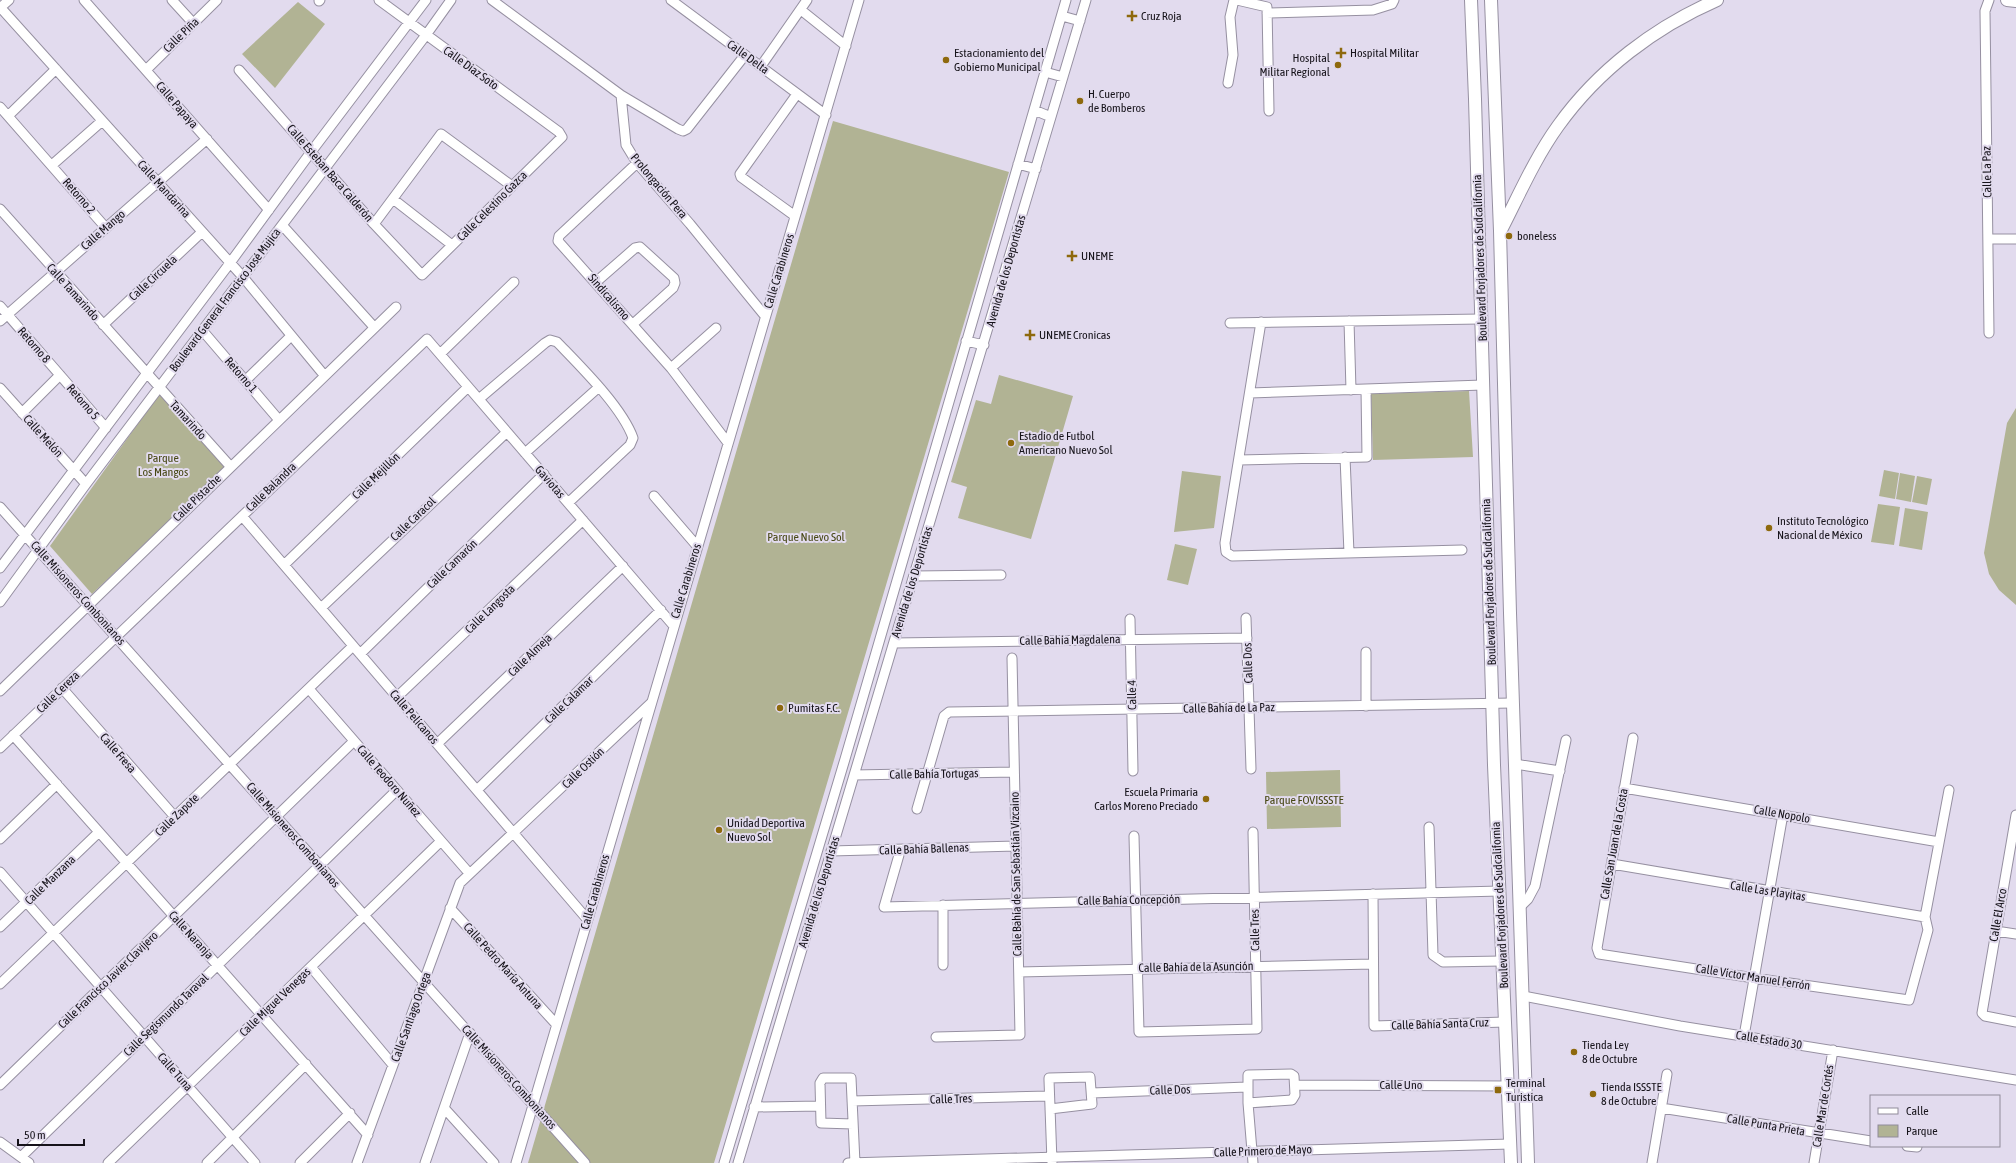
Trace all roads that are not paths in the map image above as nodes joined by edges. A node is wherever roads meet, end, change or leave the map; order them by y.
1 (9, 0) edge
2 (84, 0) edge
3 (172, 0) edge
4 (217, 0) edge
5 (379, 0) edge
6 (426, 0) edge
7 (451, 0) edge
8 (492, 0) edge
9 (671, 0) edge
10 (807, 0) edge
11 (859, 0) edge
12 (1066, 0) edge
13 (1086, 0) edge
14 (1235, 0) edge
15 (1394, 0) edge
16 (1471, 0) edge
17 (1491, 0) edge
18 (1717, 0) edge
19 (1980, 0) edge
20 (1989, 0) edge
21 (2007, 0) edge
22 (2016, 1) edge
23 (0, 7) edge
24 (802, 10) junction
25 (1985, 11) junction
26 (1267, 13) junction
27 (1062, 16) junction
28 (1080, 21) junction
29 (409, 22) junction
30 (193, 24) junction
31 (426, 35) junction
32 (846, 46) junction
33 (745, 55) junction
34 (761, 66) junction
35 (56, 69) junction
36 (146, 70) junction
37 (239, 70) dead end
38 (1045, 72) junction
39 (1063, 77) junction
40 (1228, 83) dead end
41 (797, 94) junction
42 (621, 95) junction
43 (1496, 98) junction
44 (1476, 99) junction
45 (0, 107) edge
46 (1034, 110) junction
47 (1269, 111) dead end
48 (826, 115) junction
49 (8, 116) junction
50 (1051, 117) junction
51 (102, 121) junction
52 (562, 137) joint
53 (207, 139) junction
54 (311, 152) junction
55 (637, 163) junction
56 (1018, 164) junction
57 (52, 165) junction
58 (326, 168) junction
59 (1036, 169) junction
60 (158, 182) junction
61 (512, 186) junction
62 (393, 198) junction
63 (0, 209) edge
64 (269, 210) junction
65 (795, 216) junction
66 (374, 224) junction
67 (282, 225) junction
68 (106, 228) junction
69 (1500, 231) junction
70 (202, 232) junction
71 (1988, 239) junction
72 (2016, 239) edge
73 (452, 245) junction
74 (230, 263) junction
75 (56, 272) junction
76 (422, 275) joint
77 (243, 277) junction
78 (514, 282) dead end
79 (596, 282) junction
80 (0, 306) edge
81 (396, 307) dead end
82 (8, 314) junction
83 (766, 316) junction
84 (1481, 319) junction
85 (0, 321) edge
86 (1349, 321) junction
87 (1261, 322) junction
88 (1230, 323) dead end
89 (633, 324) junction
90 (103, 325) junction
91 (374, 327) junction
92 (716, 328) dead end
93 (202, 330) junction
94 (1989, 333) dead end
95 (292, 336) junction
96 (427, 339) joint
97 (1502, 339) junction
98 (1482, 340) junction
99 (966, 341) junction
100 (984, 345) junction
101 (440, 354) junction
102 (671, 368) junction
103 (147, 373) junction
104 (60, 375) junction
105 (324, 376) junction
106 (246, 380) junction
107 (1483, 386) junction
108 (159, 387) junction
109 (468, 387) junction
110 (599, 387) junction
111 (0, 388) edge
112 (1366, 389) junction
113 (1351, 390) junction
114 (1250, 393) junction
115 (479, 399) junction
116 (22, 413) junction
117 (279, 420) junction
118 (106, 428) junction
119 (507, 432) junction
120 (728, 443) junction
121 (525, 453) junction
122 (1345, 457) junction
123 (1239, 460) junction
124 (230, 466) junction
125 (75, 471) junction
126 (544, 474) junction
127 (86, 484) junction
128 (654, 496) dead end
129 (568, 503) junction
130 (0, 507) edge
131 (918, 512) junction
132 (932, 515) junction
133 (242, 516) junction
134 (583, 520) junction
135 (26, 535) junction
136 (697, 546) junction
137 (40, 550) junction
138 (1462, 550) dead end
139 (1349, 553) junction
140 (284, 565) junction
141 (623, 566) junction
142 (0, 568) edge
143 (1001, 575) dead end
144 (914, 576) junction
145 (0, 602) edge
146 (88, 606) junction
147 (321, 608) junction
148 (660, 610) junction
149 (1246, 618) dead end
150 (1130, 619) dead end
151 (673, 625) junction
152 (116, 636) junction
153 (1247, 638) junction
154 (1130, 640) junction
155 (894, 643) junction
156 (353, 646) junction
157 (1366, 652) dead end
158 (360, 654) junction
159 (1012, 658) dead end
160 (62, 688) junction
161 (309, 689) junction
162 (0, 691) edge
163 (397, 697) junction
164 (651, 703) junction
165 (1493, 703) junction
166 (1513, 703) junction
167 (1366, 706) junction
168 (1250, 708) junction
169 (1132, 710) junction
170 (1013, 712) junction
171 (13, 735) junction
172 (1633, 738) dead end
173 (1566, 740) dead end
174 (354, 741) junction
175 (437, 744) junction
176 (0, 748) edge
177 (230, 764) junction
178 (1515, 764) junction
179 (1251, 769) dead end
180 (1133, 771) dead end
181 (1560, 771) junction
182 (1014, 772) junction
183 (928, 774) junction
184 (854, 775) junction
185 (57, 784) junction
186 (1624, 788) junction
187 (397, 790) junction
188 (476, 790) junction
189 (1949, 790) dead end
190 (917, 809) dead end
191 (1783, 814) junction
192 (2016, 815) edge
193 (277, 816) junction
194 (175, 817) junction
195 (1429, 827) dead end
196 (100, 832) junction
197 (1253, 832) dead end
198 (514, 834) junction
199 (1134, 836) dead end
200 (0, 839) edge
201 (441, 841) junction
202 (1939, 842) junction
203 (1016, 846) junction
204 (905, 849) junction
205 (831, 851) junction
206 (2013, 851) edge
207 (127, 863) junction
208 (320, 864) junction
209 (1612, 864) junction
210 (0, 872) edge
211 (469, 873) junction
212 (810, 874) junction
213 (823, 878) junction
214 (1500, 891) junction
215 (1769, 891) junction
216 (1432, 893) junction
217 (1373, 894) junction
218 (1254, 897) junction
219 (1136, 900) junction
220 (26, 902) junction
221 (1017, 903) junction
222 (943, 905) junction
223 (1520, 907) junction
224 (450, 908) junction
225 (174, 916) junction
226 (364, 916) junction
227 (1925, 917) junction
228 (587, 919) junction
229 (0, 927) edge
230 (1996, 931) junction
231 (53, 933) junction
232 (2016, 934) edge
233 (1597, 951) joint
234 (1502, 961) junction
235 (1373, 964) junction
236 (218, 965) junction
237 (944, 965) dead end
238 (1256, 966) junction
239 (311, 967) junction
240 (1138, 969) junction
241 (1019, 972) junction
242 (1754, 978) junction
243 (423, 982) junction
244 (0, 984) edge
245 (101, 987) junction
246 (1523, 996) junction
247 (262, 1015) junction
248 (1505, 1022) junction
249 (2016, 1022) edge
250 (556, 1024) junction
251 (470, 1034) junction
252 (144, 1036) junction
253 (1744, 1036) junction
254 (936, 1037) dead end
255 (1832, 1050) junction
256 (306, 1064) junction
257 (393, 1065) junction
258 (1667, 1074) dead end
259 (2016, 1080) edge
260 (0, 1085) edge
261 (1294, 1085) junction
262 (188, 1086) junction
263 (1508, 1086) junction
264 (1247, 1087) junction
265 (1092, 1093) junction
266 (1049, 1096) junction
267 (852, 1101) junction
268 (533, 1103) junction
269 (1248, 1103) junction
270 (820, 1106) junction
271 (754, 1107) junction
272 (1050, 1108) junction
273 (1661, 1108) junction
274 (444, 1109) junction
275 (350, 1114) junction
276 (853, 1124) junction
277 (1819, 1134) junction
278 (368, 1135) junction
279 (233, 1137) junction
280 (1870, 1141) edge
281 (0, 1142) edge
282 (1510, 1144) junction
283 (1252, 1151) junction
284 (21, 1157) junction
285 (1052, 1160) edge
286 (30, 1163) edge
287 (108, 1163) edge
288 (207, 1163) edge
289 (255, 1163) edge
290 (300, 1163) edge
291 (357, 1163) edge
292 (425, 1163) edge
293 (494, 1163) edge
294 (516, 1163) edge
295 (585, 1163) edge
296 (724, 1163) edge
297 (738, 1163) edge
298 (848, 1163) edge
299 (855, 1163) edge
300 (1253, 1163) edge
301 (1511, 1163) edge
302 (1528, 1163) edge
303 (1652, 1163) edge
304 (1814, 1163) edge

1 - 23 street
2 - 36 street, Calle Papaya
3 - 30 street
4 - 30 street, Calle Piña
5 - 29 street, Calle Diaz Soto
6 - 29 street, Boulevard General Francisco José Mujica
7 - 31 street, Boulevard General Francisco José Mujica
8 - 42 street
9 - 33 street, Calle Delta
10 - 24 street
11 - 32 street, Calle Carabineros
12 - 27 street, Avenida de los Deportistas
13 - 28 street, Avenida de los Deportistas
14 - 26 street
14 - 40 street
15 - 26 street
16 - 44 main road, Boulevard Forjadores de Sudcalifornia
17 - 43 main road, Boulevard Forjadores de Sudcalifornia
18 - 69 main road
19 - 25 street, Calle La Paz
20 - 25 street, Calle La Paz
21 - 22 main road
23 - 35 street, Calle Mandarina
24 - 32 street
24 - 34 street
25 - 71 street, Calle La Paz
26 - 47 street
27 - 28 street
27 - 38 street, Avenida de los Deportistas
28 - 39 street, Avenida de los Deportistas
29 - 31 street, Calle Diaz Soto
29 - 54 street, Boulevard General Francisco José Mujica
30 - 36 street, Calle Piña
31 - 52 street, Calle Diaz Soto
31 - 58 street, Boulevard General Francisco José Mujica
32 - 48 street, Calle Carabineros
33 - 34 street, Calle Delta
33 - 42 street
34 - 41 street, Calle Delta
35 - 49 street
35 - 51 street, Calle Mandarina
36 - 53 street, Calle Papaya
37 - 54 street, Calle Esteban Baca Calderón
38 - 39 street
38 - 46 street, Avenida de los Deportistas
39 - 50 street, Avenida de los Deportistas
41 - 48 street, Calle Delta
41 - 65 street
42 - 55 street, Prolongación Pera
43 - 44 main road
43 - 69 main road, Boulevard Forjadores de Sudcalifornia
44 - 84 main road, Boulevard Forjadores de Sudcalifornia
45 - 49 street, Retorno 2
46 - 50 street
46 - 56 street, Avenida de los Deportistas
48 - 65 street, Calle Carabineros
49 - 57 street, Retorno 2
50 - 59 street, Avenida de los Deportistas
51 - 57 street
51 - 60 street, Calle Mandarina
52 - 61 street, Calle Celestino Gazca
53 - 60 street, Calle Mango
53 - 64 street, Calle Papaya
54 - 58 street, Calle Esteban Baca Calderón
54 - 64 street, Boulevard General Francisco José Mujica
55 - 79 street, Sindicalismo
55 - 83 street, Prolongación Pera
56 - 59 street
56 - 99 street, Avenida de los Deportistas
57 - 68 street, Retorno 2
58 - 66 street, Calle Esteban Baca Calderón
58 - 67 street, Boulevard General Francisco José Mujica
59 - 100 street, Avenida de los Deportistas
60 - 68 street, Calle Mango
60 - 70 street, Calle Mandarina
61 - 62 street
61 - 73 street, Calle Celestino Gazca
62 - 66 street
62 - 73 street
63 - 75 street, Calle Tamarindo
64 - 74 street, Boulevard General Francisco José Mujica
65 - 83 street, Calle Carabineros
66 - 76 street, Calle Esteban Baca Calderón
67 - 77 street, Boulevard General Francisco José Mujica
67 - 91 street
68 - 75 street, Calle Mango
69 - 97 main road, Boulevard Forjadores de Sudcalifornia
70 - 74 street, Calle Mandarina
70 - 90 street, Calle Circuela
71 - 72 street
71 - 94 street, Calle La Paz
73 - 76 street, Calle Celestino Gazca
74 - 77 street, Calle Mandarina
74 - 103 street, Boulevard General Francisco José Mujica
75 - 82 street, Calle Mango
75 - 90 street, Calle Tamarindo
77 - 93 street, Boulevard General Francisco José Mujica
77 - 95 street, Calle Mandarina
78 - 101 street
79 - 89 street, Sindicalismo
79 - 89 street
80 - 82 street, Retorno 8
81 - 91 street, Calle Pistache
82 - 85 street, Calle Mango
82 - 104 street, Retorno 8
83 - 120 street, Calle Carabineros
84 - 86 street
84 - 98 main road, Boulevard Forjadores de Sudcalifornia
86 - 87 street
86 - 113 street
87 - 88 street
87 - 114 street
89 - 102 street, Sindicalismo
90 - 103 street, Calle Tamarindo
91 - 105 street, Calle Pistache
92 - 102 street
93 - 106 street, Retorno 1
93 - 108 street, Boulevard General Francisco José Mujica
95 - 105 street, Calle Mandarina
95 - 106 street
96 - 101 street, Gaviotas
96 - 133 street, Calle Balandra
97 - 98 main road
97 - 166 main road, Boulevard Forjadores de Sudcalifornia
98 - 107 main road, Boulevard Forjadores de Sudcalifornia
99 - 100 street
99 - 131 street, Avenida de los Deportistas
100 - 132 street, Avenida de los Deportistas
101 - 109 street, Gaviotas
102 - 120 street, Sindicalismo
103 - 108 street, Tamarindo
103 - 118 street, Boulevard General Francisco José Mujica
104 - 116 street
104 - 118 street, Retorno 5
105 - 117 street, Calle Pistache
106 - 117 street, Retorno 1
107 - 112 street
107 - 165 main road, Boulevard Forjadores de Sudcalifornia
108 - 124 street, Tamarindo
108 - 127 street, Boulevard General Francisco José Mujica
109 - 115 street, Gaviotas
109 - 140 street, Calle Mejillón
110 - 115 street
110 - 121 street
110 - 129 street
111 - 116 street, Calle Melón
112 - 113 street
112 - 122 street
113 - 114 street
114 - 123 street
115 - 119 street, Gaviotas
116 - 125 street, Calle Melón
117 - 124 street, Calle Pistache
118 - 125 street, Boulevard General Francisco José Mujica
119 - 121 street, Gaviotas
119 - 147 street, Calle Caracol
120 - 136 street, Calle Carabineros
121 - 126 street, Gaviotas
122 - 123 street
122 - 139 street
123 - 139 street
124 - 146 street, Calle Pistache
125 - 127 street, Calle Melón
125 - 135 street, Boulevard General Francisco José Mujica
126 - 129 street, Gaviotas
126 - 158 street, Calle Camarón
127 - 137 street, Boulevard General Francisco José Mujica
128 - 136 street
129 - 134 street, Gaviotas
130 - 135 street, Calle Misioneros Combonianos
131 - 132 street
131 - 212 street, Avenida de los Deportistas
132 - 144 street, Avenida de los Deportistas
133 - 140 street, Calle Pelícanos
133 - 152 street, Calle Balandra
134 - 141 street, Gaviotas
134 - 163 street, Calle Langosta
135 - 137 street, Calle Misioneros Combonianos
135 - 142 street, Boulevard General Francisco José Mujica
136 - 151 street, Calle Carabineros
137 - 145 street, Boulevard General Francisco José Mujica
137 - 146 street, Calle Misioneros Combonianos
138 - 139 street
140 - 147 street, Calle Pelícanos
141 - 148 street, Gaviotas
141 - 175 street, Calle Almeja
143 - 144 street
144 - 155 street, Avenida de los Deportistas
146 - 152 street, Calle Misioneros Combonianos
146 - 162 street, Calle Pistache
147 - 156 street, Calle Pelícanos
148 - 151 street, Gaviotas
148 - 188 street, Calle Calamar
149 - 153 street, Calle Dos
150 - 154 street, Calle 4
151 - 164 street, Calle Carabineros
152 - 160 street, Calle Cereza
152 - 177 street, Calle Misioneros Combonianos
153 - 154 street, Calle Bahía Magdalena
153 - 168 street, Calle Dos
154 - 155 street, Calle Bahía Magdalena
154 - 169 street, Calle 4
155 - 184 street, Avenida de los Deportistas
156 - 158 street, Calle Pelícanos
156 - 161 street, Calle Zapote
157 - 167 street
158 - 163 street, Calle Pelícanos
159 - 170 street, Calle Bahía de San Sebastián Vizcaino
160 - 171 street, Calle Cereza
160 - 194 street, Calle Fresa
161 - 174 street, Calle Teodoro Nuñez
161 - 177 street, Calle Zapote
163 - 175 street, Calle Pelícanos
164 - 198 street, Calle Ostión
164 - 228 street, Calle Carabineros
165 - 166 street, Calle Bahía de La Paz
165 - 167 street, Calle Bahía de La Paz
165 - 214 main road, Boulevard Forjadores de Sudcalifornia
166 - 178 main road, Boulevard Forjadores de Sudcalifornia
167 - 168 street, Calle Bahía de La Paz
168 - 169 street, Calle Bahía de La Paz
168 - 179 street
169 - 170 street, Calle Bahía de La Paz
169 - 180 street, Calle 4
170 - 182 street, Calle Bahía de San Sebastián Vizcaino
170 - 183 street, Calle Bahía de La Paz
171 - 176 street, Calle Cereza
171 - 185 street, Calle Naranja
172 - 186 street, Calle San Juan de la Costa
173 - 181 street
174 - 187 street, Calle Teodoro Nuñez
174 - 193 street, Calle Francisco Javier Clavijero
175 - 188 street, Calle Pelícanos
177 - 193 street, Calle Misioneros Combonianos
177 - 194 street, Calle Zapote
178 - 181 street
178 - 223 main road, Boulevard Forjadores de Sudcalifornia
181 - 223 street
182 - 183 street, Calle Bahía Tortugas
182 - 203 street, Calle Bahía de San Sebastián Vizcaino
183 - 184 street, Calle Bahía Tortugas
183 - 190 street
184 - 205 street, Avenida de los Deportistas
185 - 196 street, Calle Naranja
185 - 200 street
186 - 191 street, Calle Nopolo
186 - 209 street, Calle San Juan de la Costa
187 - 201 street, Calle Teodoro Nuñez
187 - 208 street, Calle Segismundo Taraval
188 - 198 street, Calle Pelícanos
189 - 202 street
191 - 202 street, Calle Nopolo
191 - 215 street
192 - 206 street, Calle El Arco
193 - 208 street, Calle Misioneros Combonianos
193 - 225 street, Calle Francisco Javier Clavijero
194 - 207 street, Calle Zapote
195 - 216 street
196 - 207 street, Calle Naranja
196 - 220 street, Calle Manzana
197 - 218 street, Calle Tres
198 - 211 street, Calle Ostión
198 - 228 street, Calle Pelícanos
199 - 219 street
201 - 211 street, Calle Teodoro Nuñez
201 - 226 street, Calle Miguel Venegas
202 - 227 street
203 - 204 street, Calle Bahía Ballenas
203 - 221 street, Calle Bahía de San Sebastián Vizcaino
204 - 205 street, Calle Bahía Ballenas
204 - 222 street, Calle Bahía Concepción
205 - 213 street, Avenida de los Deportistas
206 - 230 street, Calle El Arco
207 - 225 street, Calle Naranja
207 - 231 street, Calle Zapote
208 - 226 street, Calle Misioneros Combonianos
208 - 236 street, Calle Segismundo Taraval
209 - 215 street, Calle Las Playitas
209 - 233 street, Calle San Juan de la Costa
210 - 220 street, Calle Tuna
211 - 224 street, Calle Santiago Ortega
212 - 213 street
212 - 296 street, Avenida de los Deportistas
213 - 271 street, Avenida de los Deportistas
214 - 216 street, Calle Bahía Concepción
214 - 234 main road, Boulevard Forjadores de Sudcalifornia
215 - 227 street, Calle Las Playitas
215 - 242 street
216 - 217 street, Calle Bahía Concepción
216 - 234 street
217 - 218 street, Calle Bahía Concepción
217 - 235 street
218 - 219 street, Calle Bahía Concepción
218 - 238 street, Calle Tres
219 - 221 street, Calle Bahía Concepción
219 - 240 street
220 - 229 street, Calle Manzana
220 - 231 street, Calle Tuna
221 - 222 street, Calle Bahía Concepción
221 - 241 street, Calle Bahía de San Sebastián Vizcaino
222 - 237 street
223 - 246 main road, Boulevard Forjadores de Sudcalifornia
224 - 243 street, Calle Santiago Ortega
224 - 250 street, Calle Pedro María Antuna
225 - 236 street, Calle Naranja
225 - 245 street, Calle Francisco Javier Clavijero
226 - 239 street, Calle Miguel Venegas
226 - 243 street, Calle Misioneros Combonianos
227 - 242 street, Calle Víctor Manuel Ferrón
228 - 250 street, Calle Carabineros
230 - 232 street
230 - 249 street, Calle El Arco
231 - 244 street, Calle Zapote
231 - 245 street, Calle Tuna
233 - 242 street, Calle Víctor Manuel Ferrón
234 - 248 main road, Boulevard Forjadores de Sudcalifornia
235 - 238 street, Calle Bahía de la Asunción
235 - 248 street, Calle Bahía Santa Cruz
236 - 247 street, Calle Naranja
236 - 252 street, Calle Segismundo Taraval
238 - 240 street, Calle Bahía de la Asunción
238 - 240 street, Calle Tres
239 - 247 street, Calle Miguel Venegas
239 - 257 street
240 - 241 street, Calle Bahía de la Asunción
241 - 254 street, Calle Bahía de San Sebastián Vizcaino
242 - 253 street
243 - 251 street, Calle Misioneros Combonianos
243 - 257 street, Calle Santiago Ortega
245 - 252 street, Calle Tuna
245 - 260 street, Calle Francisco Javier Clavijero
246 - 253 street, Calle Estado 30
246 - 302 main road, Boulevard Forjadores de Sudcalifornia
247 - 256 street, Calle Naranja
247 - 262 street, Calle Miguel Venegas
248 - 263 main road, Boulevard Forjadores de Sudcalifornia
250 - 268 street, Calle Carabineros
251 - 268 street, Calle Misioneros Combonianos
251 - 274 street
252 - 262 street, Calle Tuna
252 - 284 street, Calle Segismundo Taraval
253 - 255 street, Calle Estado 30
255 - 259 street, Calle Estado 30
255 - 277 street, Calle Mar de Cortés
256 - 275 street, Calle Naranja
256 - 279 street
257 - 278 street, Calle Santiago Ortega
258 - 273 street
261 - 263 street, Calle Uno
261 - 264 street
261 - 269 street
262 - 279 street, Calle Tuna
262 - 287 street, Calle Miguel Venegas
263 - 282 main road, Boulevard Forjadores de Sudcalifornia
264 - 265 street, Calle Dos
264 - 269 street
265 - 266 street
265 - 272 street
266 - 267 street, Calle Tres
266 - 272 street
267 - 270 street
267 - 276 street
268 - 294 street, Calle Carabineros
268 - 295 street, Calle Misioneros Combonianos
269 - 283 street
270 - 271 street
270 - 276 street
271 - 297 street, Avenida de los Deportistas
272 - 285 street
273 - 277 street, Calle Punta Prieta
273 - 303 street
274 - 292 street
274 - 293 street
275 - 278 street, Calle Naranja
275 - 290 street
276 - 299 street
277 - 280 street, Calle Punta Prieta
277 - 304 street, Calle Mar de Cortés
278 - 291 street, Calle Santiago Ortega
279 - 288 street
279 - 289 street, Calle Tuna
281 - 284 street
282 - 283 street, Calle Primero de Mayo
282 - 301 main road, Boulevard Forjadores de Sudcalifornia
283 - 285 street, Calle Primero de Mayo
283 - 300 street
284 - 286 street
285 - 299 street, Calle Primero de Mayo
298 - 299 street, Calle Primero de Mayo

